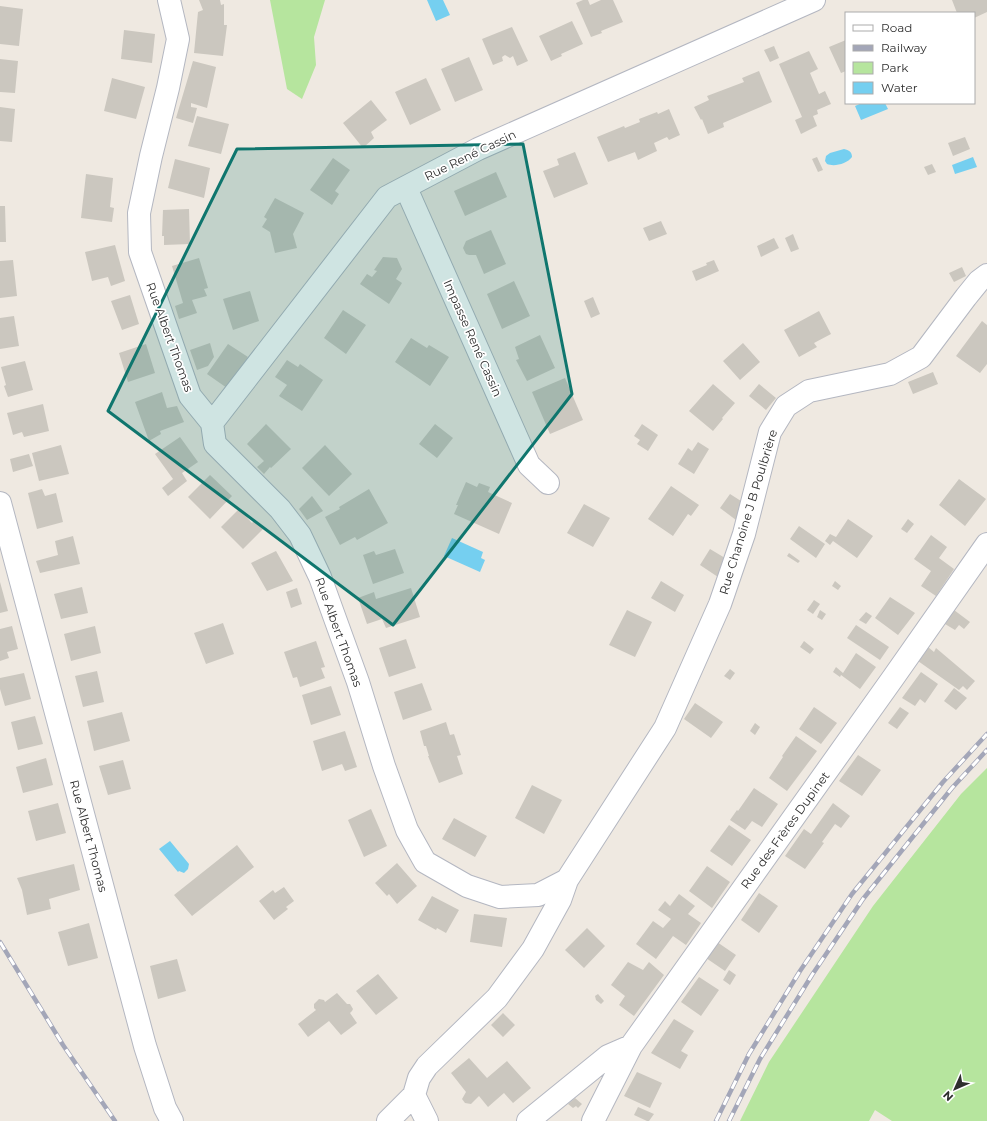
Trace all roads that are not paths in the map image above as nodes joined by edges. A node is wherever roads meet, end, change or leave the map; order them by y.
1 (169, 0) edge
2 (814, 0) edge
3 (406, 188) junction
4 (987, 275) edge
5 (212, 423) junction
6 (548, 483) dead end
7 (0, 503) edge
8 (987, 544) edge
9 (567, 880) junction
10 (631, 1046) junction
11 (414, 1095) junction
12 (172, 1121) edge
13 (388, 1121) edge
14 (426, 1121) edge
15 (528, 1121) edge
16 (593, 1121) edge

1 - 5 street, Rue Albert Thomas
2 - 3 street, Rue René Cassin
3 - 5 street, Rue René Cassin
3 - 6 street, Impasse René Cassin
4 - 9 street, Rue Chanoine J B Poulbrière
5 - 9 street, Rue Albert Thomas
7 - 12 street, Rue Albert Thomas
8 - 10 street, Rue des Frères Dupinet
9 - 11 street
10 - 15 street
10 - 16 street, Rue des Frères Dupinet
11 - 13 street
11 - 14 street

